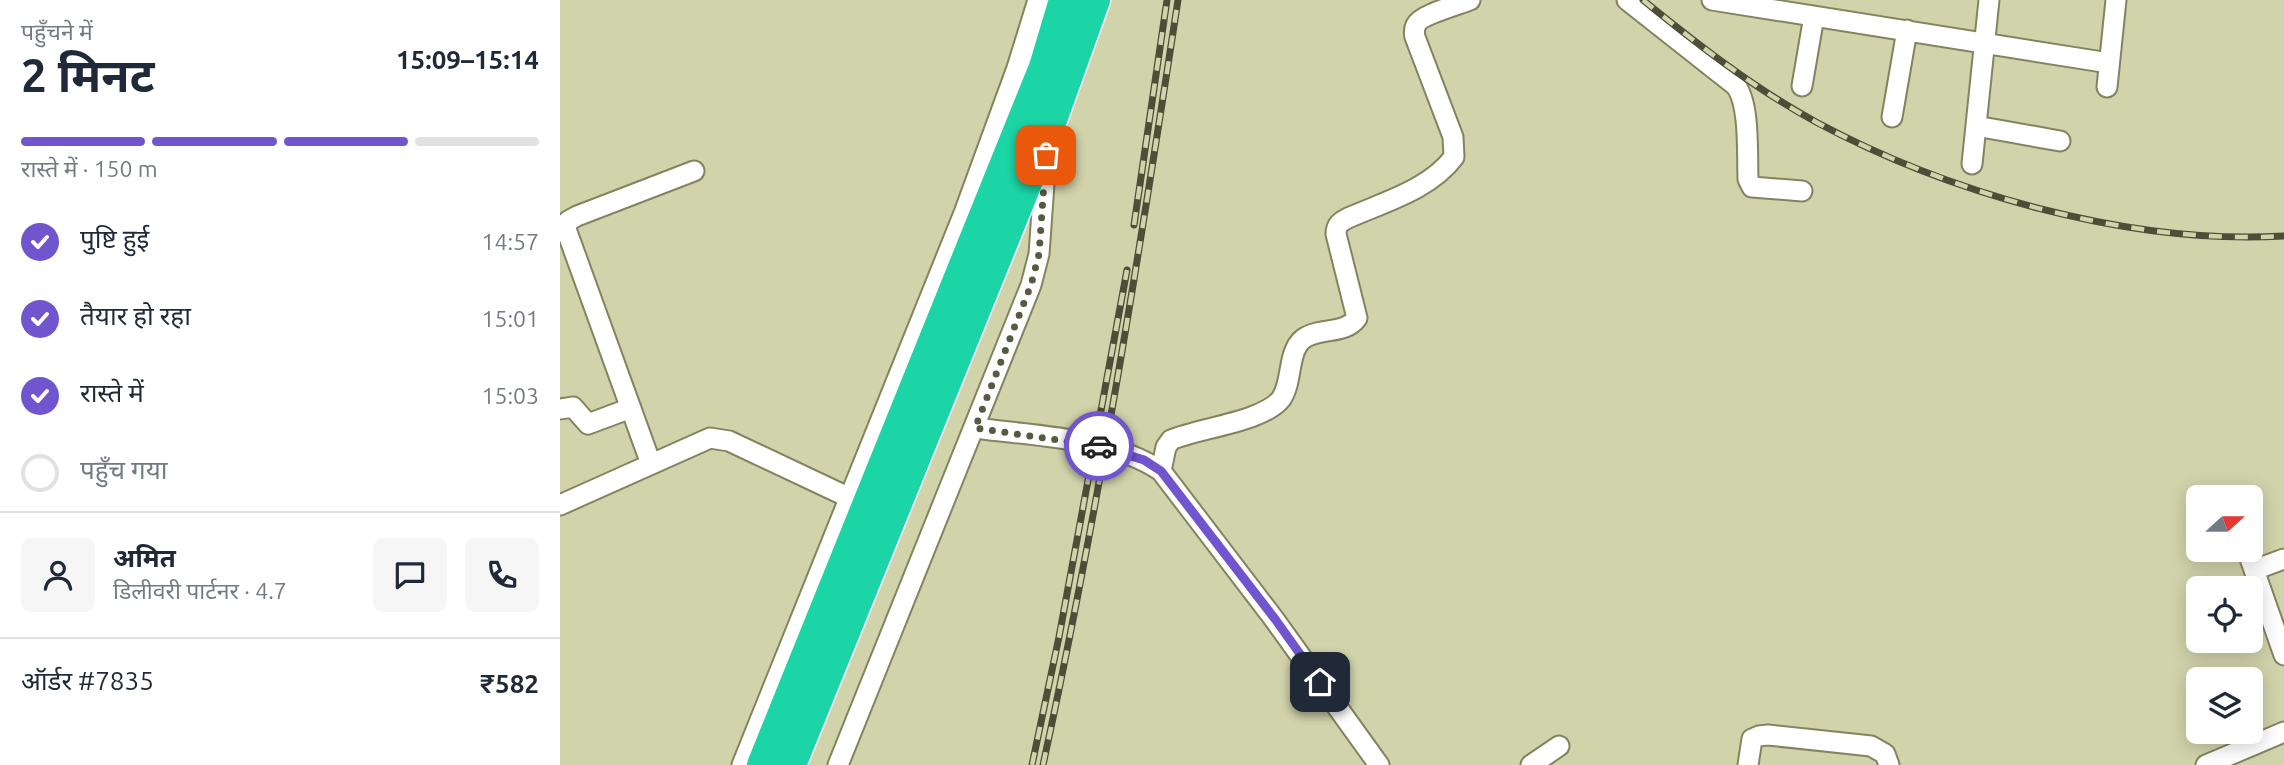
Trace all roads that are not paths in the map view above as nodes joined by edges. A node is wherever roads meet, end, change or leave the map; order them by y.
1 (1095, 0) edge
2 (1470, 0) edge
3 (1627, 0) edge
4 (1712, 0) edge
5 (1989, 0) edge
6 (2116, 0) edge
7 (1051, 2) edge
8 (1803, 10) edge
9 (1907, 30) junction
10 (1985, 42) junction
11 (2109, 63) junction
12 (1802, 86) dead end
13 (2108, 87) dead end
14 (1892, 117) dead end
15 (1976, 126) junction
16 (1048, 131) junction
17 (2060, 141) dead end
18 (1972, 164) dead end
19 (694, 172) dead end
20 (1802, 191) dead end
21 (631, 408) junction
22 (560, 409) edge
23 (975, 428) junction
24 (651, 464) junction
25 (1161, 471) junction
26 (850, 498) junction
27 (560, 505) edge
28 (2284, 559) edge
29 (2251, 562) edge
30 (2254, 570) junction
31 (2284, 654) edge
32 (2284, 732) edge
33 (1559, 746) dead end
34 (742, 765) edge
35 (762, 765) edge
36 (791, 765) edge
37 (838, 765) edge
38 (1379, 765) edge
39 (1531, 765) edge
40 (1748, 765) edge
41 (1889, 765) edge
42 (2206, 765) edge

1 - 16 highway
2 - 25 street
3 - 20 street
4 - 8 street
5 - 10 street
6 - 11 street
7 - 26 street
7 - 35 highway
8 - 9 street
8 - 12 street
9 - 10 street
9 - 14 street
10 - 11 street
10 - 15 street
11 - 13 street
15 - 17 street
15 - 18 street
16 - 23 street
16 - 36 highway
19 - 21 street
21 - 22 street
21 - 24 street
23 - 25 street
23 - 37 street
24 - 26 street
24 - 27 street
25 - 38 street
26 - 34 street
28 - 30 street
29 - 30 street
30 - 31 street
32 - 42 street
33 - 39 street
40 - 41 street

